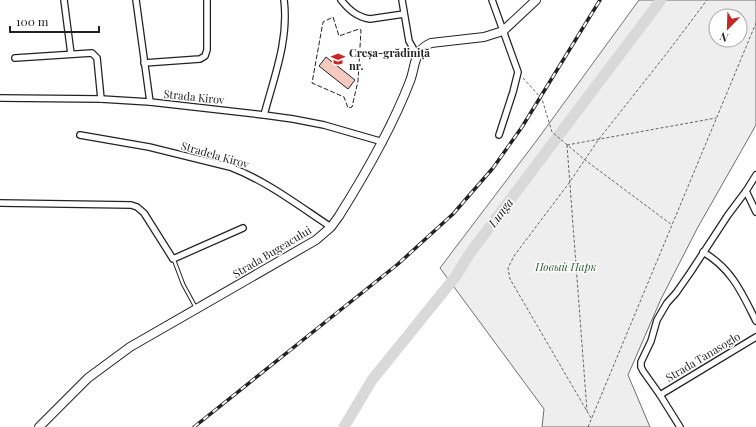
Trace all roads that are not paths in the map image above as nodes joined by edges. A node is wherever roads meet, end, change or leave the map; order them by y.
1 (64, 0) edge
2 (136, 0) edge
3 (207, 0) edge
4 (284, 0) edge
5 (341, 0) edge
6 (402, 0) edge
7 (492, 0) edge
8 (536, 0) edge
9 (404, 14) junction
10 (502, 31) junction
11 (71, 54) junction
12 (417, 55) junction
13 (15, 58) dead end
14 (144, 63) junction
15 (0, 98) edge
16 (101, 99) junction
17 (150, 102) junction
18 (264, 115) junction
19 (80, 135) dead end
20 (498, 135) dead end
21 (383, 142) junction
22 (756, 175) edge
23 (746, 191) junction
24 (0, 203) edge
25 (756, 212) edge
26 (331, 227) junction
27 (243, 228) dead end
28 (703, 252) junction
29 (173, 259) junction
30 (196, 309) junction
31 (756, 321) edge
32 (756, 337) edge
33 (660, 395) junction
34 (40, 427) edge
35 (680, 427) edge

1 - 11 street
2 - 14 street
3 - 14 street
4 - 18 street
5 - 9 street
6 - 9 street
7 - 10 street
8 - 10 main road
9 - 12 street
10 - 12 main road
10 - 20 street
11 - 13 street
11 - 16 street
12 - 21 main road, Strada Bugeacului
14 - 17 street
15 - 16 street, Strada Kirov
16 - 17 street, Strada Kirov
17 - 18 street, Strada Kirov
18 - 21 street, Strada Kirov
19 - 26 street, Stradela Kirov
21 - 26 main road, Strada Bugeacului
22 - 23 street
23 - 25 street
23 - 28 street
24 - 29 street
26 - 30 main road, Strada Bugeacului
27 - 29 street
28 - 31 street
28 - 33 street
29 - 30 lane
30 - 34 main road, Strada Bugeacului
32 - 33 street, Strada Tanasoglo
33 - 35 street

